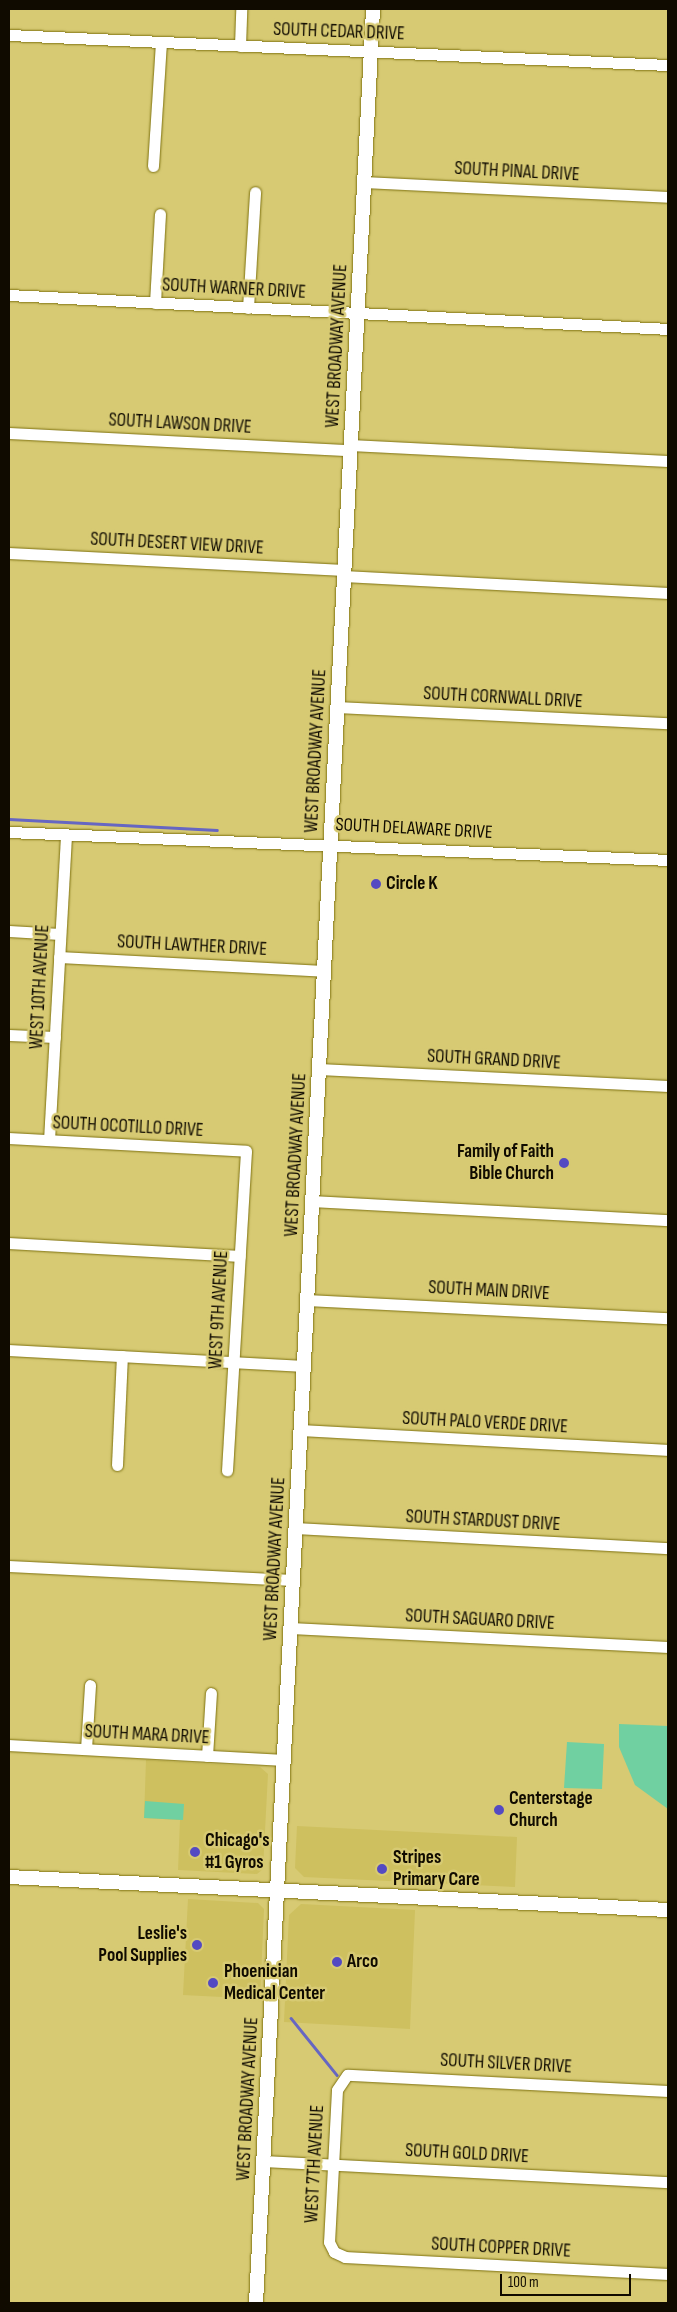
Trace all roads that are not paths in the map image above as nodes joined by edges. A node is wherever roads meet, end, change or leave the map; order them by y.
1 (241, 9) edge
2 (373, 9) edge
3 (9, 35) edge
4 (161, 43) junction
5 (240, 46) junction
6 (370, 50) junction
7 (668, 65) edge
8 (153, 166) dead end
9 (364, 182) junction
10 (255, 192) dead end
11 (668, 197) edge
12 (160, 214) dead end
13 (9, 295) edge
14 (155, 303) junction
15 (248, 308) junction
16 (358, 313) junction
17 (668, 329) edge
18 (9, 433) edge
19 (350, 447) junction
20 (668, 461) edge
21 (9, 553) edge
22 (344, 573) junction
23 (668, 593) edge
24 (337, 708) junction
25 (668, 723) edge
26 (9, 832) edge
27 (66, 835) junction
28 (330, 843) junction
29 (668, 860) edge
30 (9, 931) edge
31 (60, 934) junction
32 (59, 957) junction
33 (324, 971) junction
34 (9, 1035) edge
35 (55, 1037) junction
36 (319, 1068) junction
37 (668, 1086) edge
38 (9, 1138) edge
39 (49, 1140) junction
40 (246, 1151) joint
41 (312, 1201) junction
42 (668, 1220) edge
43 (9, 1243) edge
44 (240, 1256) junction
45 (307, 1300) junction
46 (668, 1318) edge
47 (9, 1350) edge
48 (122, 1356) junction
49 (234, 1362) junction
50 (304, 1366) junction
51 (301, 1430) junction
52 (668, 1450) edge
53 (117, 1465) dead end
54 (227, 1470) dead end
55 (296, 1528) junction
56 (668, 1548) edge
57 (9, 1566) edge
58 (293, 1580) junction
59 (291, 1628) junction
60 (668, 1647) edge
61 (90, 1685) dead end
62 (211, 1693) dead end
63 (9, 1745) edge
64 (86, 1749) junction
65 (208, 1756) junction
66 (284, 1760) junction
67 (9, 1877) edge
68 (278, 1891) junction
69 (668, 1910) edge
70 (342, 2078) joint
71 (668, 2091) edge
72 (264, 2161) junction
73 (333, 2165) junction
74 (668, 2182) edge
75 (334, 2252) joint
76 (668, 2274) edge
77 (256, 2303) edge

1 - 5 street
2 - 6 main road, WEST BROADWAY AVENUE
3 - 4 street, SOUTH CEDAR DRIVE
4 - 5 street, SOUTH CEDAR DRIVE
4 - 8 street
5 - 6 street, SOUTH CEDAR DRIVE
6 - 7 street, SOUTH CEDAR DRIVE
6 - 9 main road, WEST BROADWAY AVENUE
9 - 11 street, SOUTH PINAL DRIVE
9 - 16 main road, WEST BROADWAY AVENUE
10 - 15 street
12 - 14 street
13 - 14 street, SOUTH WARNER DRIVE
14 - 15 street, SOUTH WARNER DRIVE
15 - 16 street, SOUTH WARNER DRIVE
16 - 17 street, SOUTH WARNER DRIVE
16 - 19 main road, WEST BROADWAY AVENUE
18 - 19 street, SOUTH LAWSON DRIVE
19 - 20 street, SOUTH LAWSON DRIVE
19 - 22 main road, WEST BROADWAY AVENUE
21 - 22 street, SOUTH DESERT VIEW DRIVE
22 - 23 street, SOUTH DESERT VIEW DRIVE
22 - 24 main road, WEST BROADWAY AVENUE
24 - 25 street, SOUTH CORNWALL DRIVE
24 - 28 main road, WEST BROADWAY AVENUE
26 - 27 street, SOUTH DELAWARE DRIVE
27 - 28 street, SOUTH DELAWARE DRIVE
27 - 31 street, WEST 10TH AVENUE
28 - 29 street, SOUTH DELAWARE DRIVE
28 - 33 main road, WEST BROADWAY AVENUE
30 - 31 street
31 - 32 street, WEST 10TH AVENUE
32 - 33 street, SOUTH LAWTHER DRIVE
32 - 35 street, WEST 10TH AVENUE
33 - 36 main road, WEST BROADWAY AVENUE
34 - 35 street
35 - 39 street, WEST 10TH AVENUE
36 - 37 street, SOUTH GRAND DRIVE
36 - 41 main road, WEST BROADWAY AVENUE
38 - 39 street, SOUTH OCOTILLO DRIVE
39 - 40 street, SOUTH OCOTILLO DRIVE
40 - 44 street, WEST 9TH AVENUE
41 - 42 street
41 - 45 main road, WEST BROADWAY AVENUE
43 - 44 street
44 - 49 street, WEST 9TH AVENUE
45 - 46 street, SOUTH MAIN DRIVE
45 - 50 main road, WEST BROADWAY AVENUE
47 - 48 street
48 - 49 street
48 - 53 street
49 - 50 street
49 - 54 street, WEST 9TH AVENUE
50 - 51 main road, WEST BROADWAY AVENUE
51 - 52 street, SOUTH PALO VERDE DRIVE
51 - 55 main road, WEST BROADWAY AVENUE
55 - 56 street, SOUTH STARDUST DRIVE
55 - 58 main road, WEST BROADWAY AVENUE
57 - 58 street
58 - 59 main road, WEST BROADWAY AVENUE
59 - 60 street, SOUTH SAGUARO DRIVE
59 - 66 main road, WEST BROADWAY AVENUE
61 - 64 street
62 - 65 street
63 - 64 street, SOUTH MARA DRIVE
64 - 65 street, SOUTH MARA DRIVE
65 - 66 street, SOUTH MARA DRIVE
66 - 68 main road, WEST BROADWAY AVENUE
67 - 68 main road
68 - 69 main road
68 - 72 main road, WEST BROADWAY AVENUE
70 - 71 street, SOUTH SILVER DRIVE
70 - 73 street, WEST 7TH AVENUE
72 - 73 street, SOUTH GOLD DRIVE
72 - 77 main road, WEST BROADWAY AVENUE
73 - 74 street, SOUTH GOLD DRIVE
73 - 75 street, WEST 7TH AVENUE
75 - 76 street, SOUTH COPPER DRIVE

